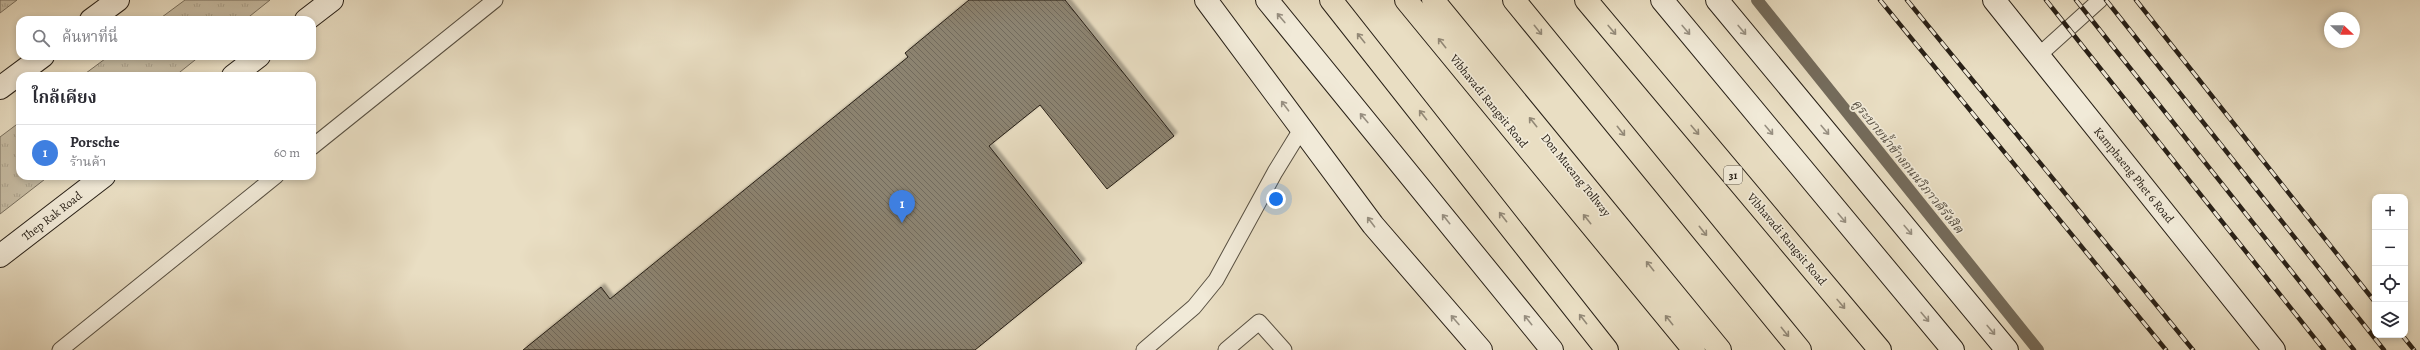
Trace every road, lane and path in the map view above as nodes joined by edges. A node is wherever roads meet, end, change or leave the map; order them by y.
1 (118, 0) edge
2 (332, 0) edge
3 (495, 0) edge
4 (1206, 0) edge
5 (1266, 0) edge
6 (1331, 0) edge
7 (1406, 0) edge
8 (1433, 0) edge
9 (1514, 0) edge
10 (1586, 0) edge
11 (1662, 0) edge
12 (1717, 0) edge
13 (1994, 0) edge
14 (2100, 0) edge
15 (96, 16) edge
16 (311, 16) edge
17 (2038, 56) junction
18 (38, 60) edge
19 (254, 60) edge
20 (22, 72) edge
21 (238, 72) edge
22 (16, 76) edge
23 (0, 88) edge
24 (1302, 128) junction
25 (316, 144) edge
26 (99, 180) edge
27 (271, 180) edge
28 (0, 256) edge
29 (1606, 346) edge
30 (60, 350) edge
31 (1144, 350) edge
32 (1226, 350) edge
33 (1284, 350) edge
34 (1481, 350) edge
35 (1552, 350) edge
36 (1694, 350) edge
37 (1720, 350) edge
38 (1800, 350) edge
39 (1880, 350) edge
40 (1953, 350) edge
41 (2007, 350) edge
42 (2274, 350) edge

1 - 15 main road
2 - 16 main road
3 - 25 lane
24 -> 4 main road
35 -> 5 main road
29 -> 6 highway
36 -> 7 highway, Vibhavadi Rangsit Road
37 -> 8 highway, Don Mueang Tollway
9 -> 38 highway
10 -> 39 highway, Vibhavadi Rangsit Road / 31
11 -> 40 main road
12 -> 41 main road
13 - 17 main road, Kamphaeng Phet 6 Road
14 - 17 lane
17 - 42 main road, Kamphaeng Phet 6 Road
18 - 20 main road
19 - 21 main road
22 - 23 main road
24 - 31 lane
34 -> 24 main road
26 - 28 main road, Thep Rak Road
27 - 30 lane
32 - 33 lane

